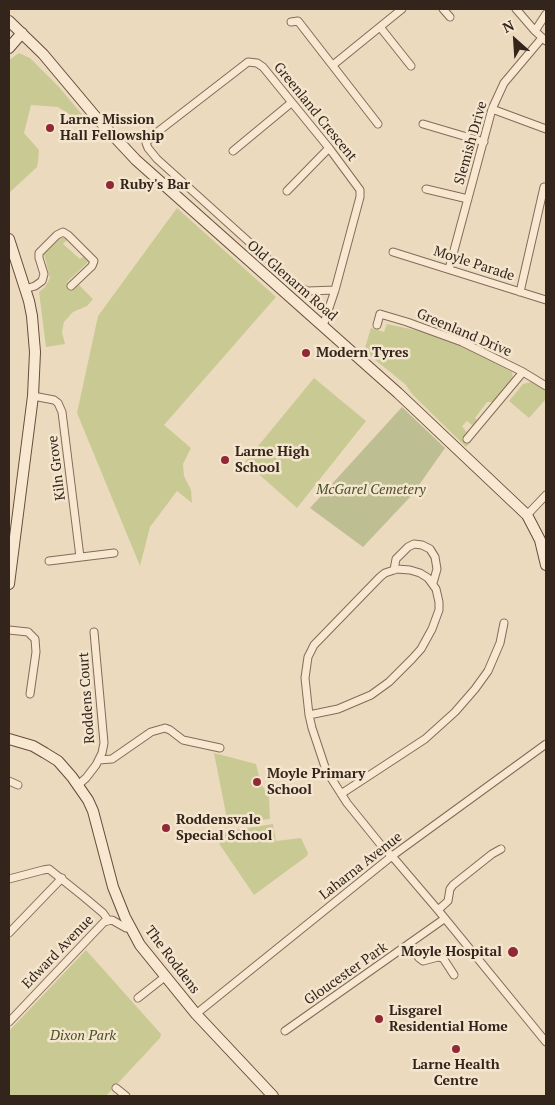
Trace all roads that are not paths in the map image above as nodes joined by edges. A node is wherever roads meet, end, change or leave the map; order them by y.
1 (387, 9) edge
2 (402, 9) edge
3 (443, 9) edge
4 (516, 9) edge
5 (546, 14) edge
6 (393, 16) junction
7 (450, 17) dead end
8 (9, 21) edge
9 (292, 22) dead end
10 (380, 27) junction
11 (535, 31) junction
12 (22, 33) junction
13 (544, 40) edge
14 (9, 48) edge
15 (333, 65) junction
16 (411, 66) dead end
17 (291, 103) junction
18 (492, 109) junction
19 (378, 124) dead end
20 (423, 124) dead end
21 (546, 129) edge
22 (484, 142) junction
23 (329, 148) junction
24 (233, 151) dead end
25 (544, 187) dead end
26 (426, 190) dead end
27 (286, 191) dead end
28 (468, 199) junction
29 (9, 239) edge
30 (393, 252) dead end
31 (449, 269) junction
32 (71, 286) dead end
33 (25, 289) junction
34 (335, 290) junction
35 (520, 292) junction
36 (546, 300) edge
37 (377, 325) dead end
38 (323, 326) junction
39 (523, 372) junction
40 (546, 386) edge
41 (33, 396) junction
42 (468, 439) dead end
43 (546, 495) edge
44 (527, 515) junction
45 (545, 550) edge
46 (114, 553) dead end
47 (80, 557) junction
48 (49, 561) dead end
49 (546, 565) edge
50 (394, 570) junction
51 (433, 583) junction
52 (9, 584) edge
53 (504, 623) dead end
54 (9, 630) edge
55 (94, 632) dead end
56 (30, 694) dead end
57 (309, 714) junction
58 (9, 738) edge
59 (546, 744) edge
60 (220, 748) dead end
61 (99, 760) junction
62 (9, 780) edge
63 (18, 784) dead end
64 (78, 785) junction
65 (341, 794) junction
66 (501, 849) dead end
67 (392, 856) junction
68 (62, 878) junction
69 (9, 879) edge
70 (438, 910) junction
71 (444, 919) junction
72 (108, 920) junction
73 (131, 928) junction
74 (9, 933) edge
75 (410, 945) junction
76 (454, 975) dead end
77 (166, 976) junction
78 (138, 998) dead end
79 (196, 1014) junction
80 (9, 1022) edge
81 (285, 1031) dead end
82 (546, 1042) edge
83 (116, 1088) dead end
84 (126, 1096) edge
85 (273, 1096) edge

1 - 6 street
2 - 6 street
3 - 7 street
4 - 11 street
5 - 11 street
6 - 10 street
8 - 12 street, Old Glenarm Road
9 - 15 street
10 - 15 street
10 - 16 street
11 - 13 street
12 - 14 street
12 - 38 street, Old Glenarm Road
13 - 18 street, Slemish Drive
15 - 19 street
17 - 23 street, Greenland Crescent
17 - 24 street
17 - 34 street, Greenland Crescent
18 - 21 street
18 - 22 street, Slemish Drive
20 - 22 street
22 - 28 street, Slemish Drive
23 - 27 street
23 - 34 street, Greenland Crescent
25 - 35 street
26 - 28 street
28 - 31 street, Slemish Drive
29 - 33 street
30 - 31 street, Moyle Parade
31 - 35 street, Moyle Parade
32 - 33 street
33 - 41 street
34 - 38 street, Greenland Crescent
35 - 36 street, Moyle Parade
37 - 39 street, Greenland Drive
38 - 44 street, Old Glenarm Road
39 - 40 street, Greenland Drive
39 - 42 street
41 - 47 street, Kiln Grove
41 - 52 street
43 - 44 street
44 - 45 street, Old Glenarm Road
45 - 49 street, Old Glenarm Road
46 - 47 street
47 - 48 street
50 - 51 street
50 - 51 street
50 - 57 street
51 - 57 street
53 - 65 street
54 - 56 street
55 - 61 street, Roddens Court
57 - 65 street
58 - 64 street, The Roddens
59 - 67 street, Laharna Avenue
60 - 61 street
61 - 64 street, Roddens Court
62 - 63 street
64 - 73 street, The Roddens
65 - 67 street
66 - 70 street
67 - 70 street
67 - 79 street, Laharna Avenue
68 - 69 street
68 - 72 street
68 - 74 street
70 - 71 street
71 - 75 street, Gloucester Park
71 - 82 street
72 - 73 street, Edward Avenue
72 - 80 street, Edward Avenue
73 - 77 street, The Roddens
75 - 76 street
75 - 81 street, Gloucester Park
77 - 78 street
77 - 79 street, The Roddens
79 - 85 street, The Roddens
83 - 84 street

